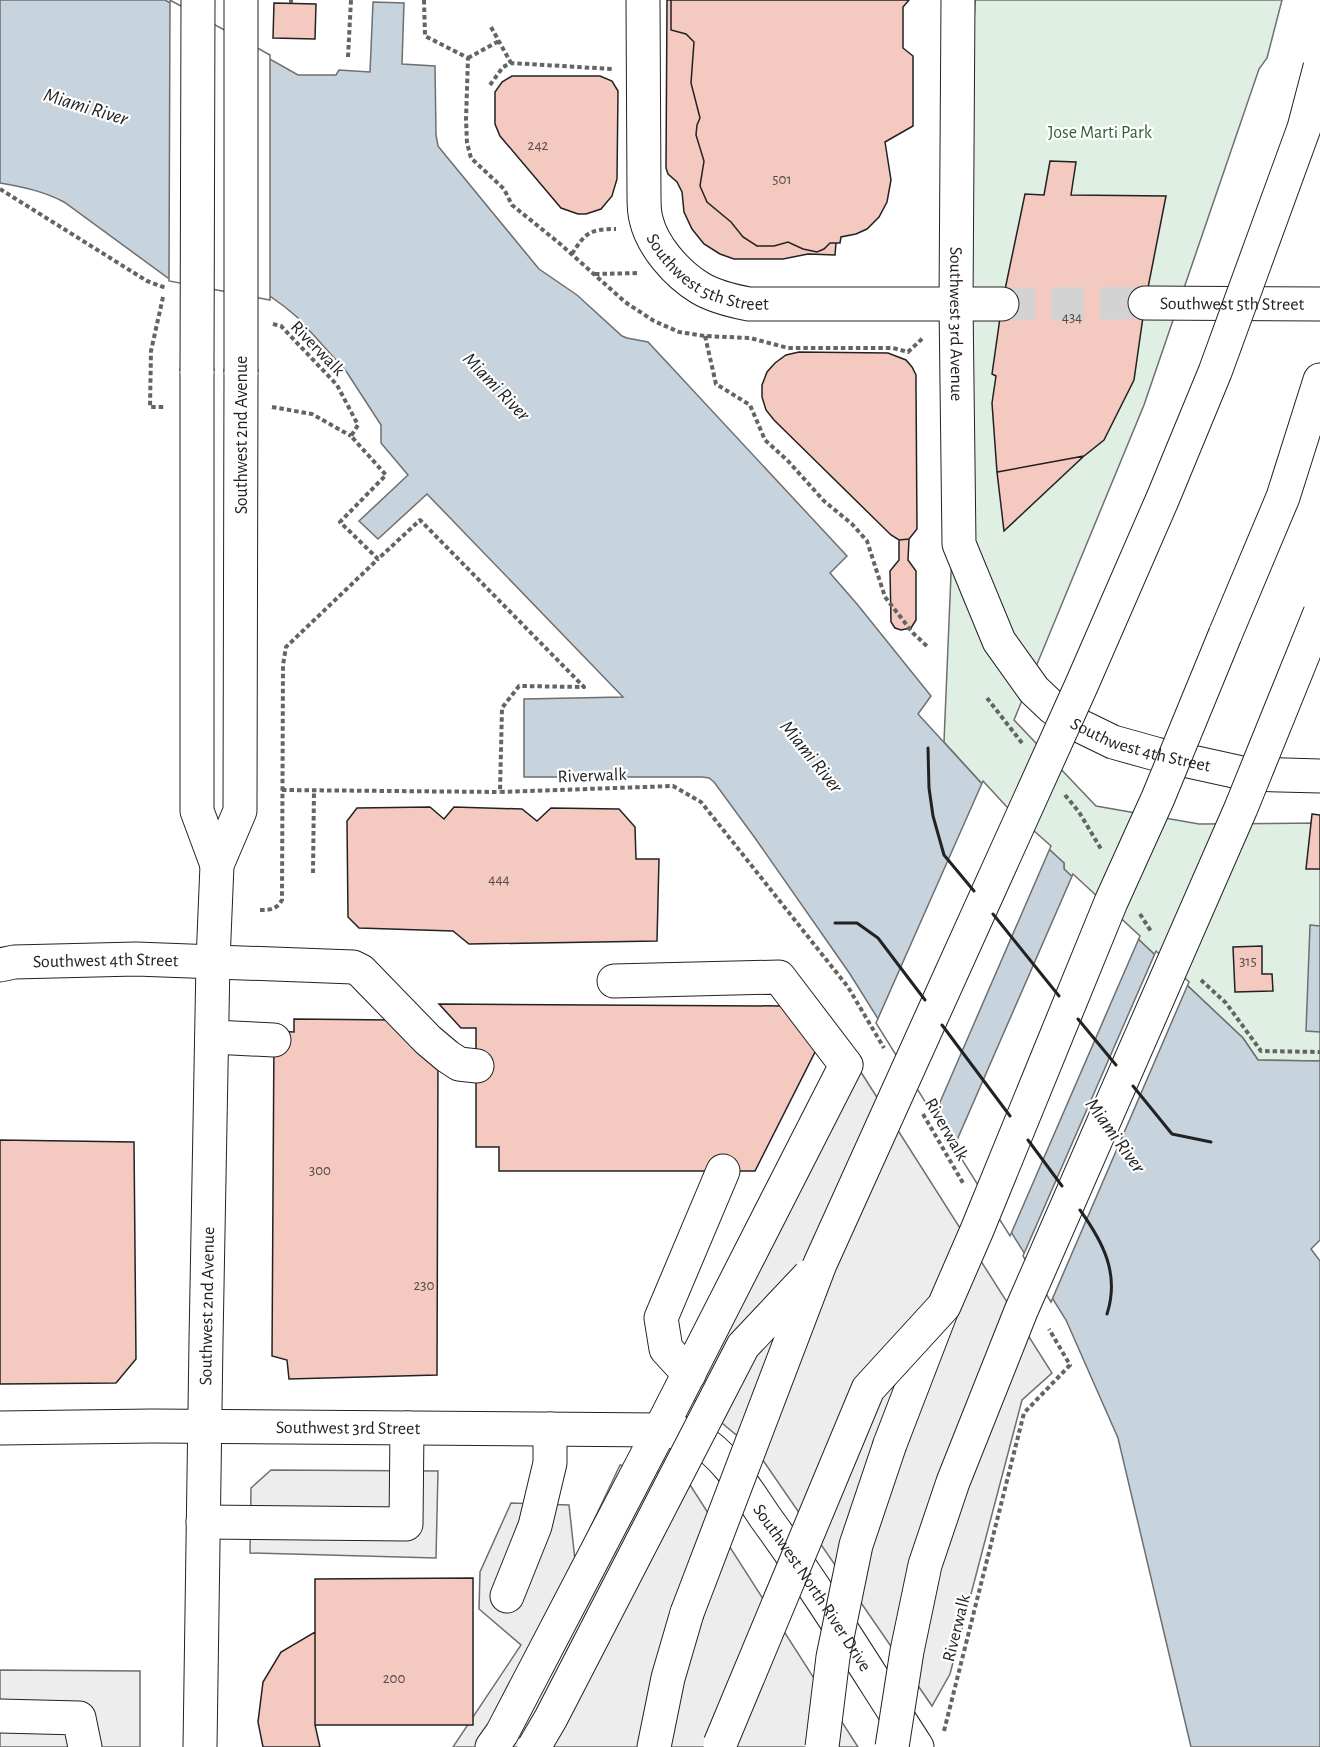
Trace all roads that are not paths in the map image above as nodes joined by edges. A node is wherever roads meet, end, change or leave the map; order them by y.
1 (198, 0) edge
2 (242, 0) edge
3 (643, 0) edge
4 (958, 0) edge
5 (1320, 67) edge
6 (956, 303) junction
7 (1145, 303) tunnel mouth
8 (1002, 304) tunnel mouth
9 (1320, 304) edge
10 (1320, 380) edge
11 (1320, 612) edge
12 (999, 641) joint
13 (1320, 776) edge
14 (217, 865) junction
15 (213, 961) junction
16 (0, 965) edge
17 (614, 981) dead end
18 (212, 1037) junction
19 (274, 1040) dead end
20 (477, 1066) dead end
21 (723, 1171) dead end
22 (820, 1264) junction
23 (944, 1306) junction
24 (696, 1360) junction
25 (204, 1426) junction
26 (0, 1428) edge
27 (407, 1428) junction
28 (550, 1429) junction
29 (660, 1430) junction
30 (695, 1438) joint
31 (203, 1522) junction
32 (507, 1596) dead end
33 (0, 1716) edge
34 (930, 1740) edge
35 (85, 1747) edge
36 (200, 1747) edge
37 (492, 1747) edge
38 (534, 1747) edge
39 (654, 1747) edge
40 (718, 1747) edge
41 (822, 1747) edge
42 (892, 1747) edge

1 - 14 main road, Southwest 2nd Avenue, bridge
2 - 14 main road, Southwest 2nd Avenue, bridge
3 - 6 main road, Southwest 5th Street
4 - 6 main road, Southwest 3rd Avenue
5 - 22 main road, bridge
6 - 8 main road, Southwest 5th Street
6 - 12 main road, Southwest 3rd Avenue
7 - 9 main road, Southwest 5th Street
10 - 23 main road, bridge
11 - 42 main road, bridge
12 - 13 main road, Southwest 4th Street
14 - 15 main road, Southwest 2nd Avenue
15 - 16 main road, Southwest 4th Street
15 - 18 main road, Southwest 2nd Avenue
15 - 20 main road, Southwest 4th Street
17 - 24 main road
18 - 19 main road
18 - 25 main road, Southwest 2nd Avenue
21 - 24 main road
22 - 38 main road, bridge
22 - 39 main road, bridge
23 - 40 main road, bridge
23 - 41 main road, bridge
24 - 29 main road
25 - 26 main road, Southwest 3rd Street
25 - 27 main road, Southwest 3rd Street
25 - 31 main road, Southwest 2nd Avenue
27 - 28 main road, Southwest 3rd Street
27 - 31 main road
28 - 29 main road, Southwest 3rd Street
28 - 32 main road
29 - 30 main road, Southwest 3rd Street
29 - 37 main road
30 - 34 main road, Southwest North River Drive
31 - 36 main road, Southwest 2nd Avenue
33 - 35 main road

